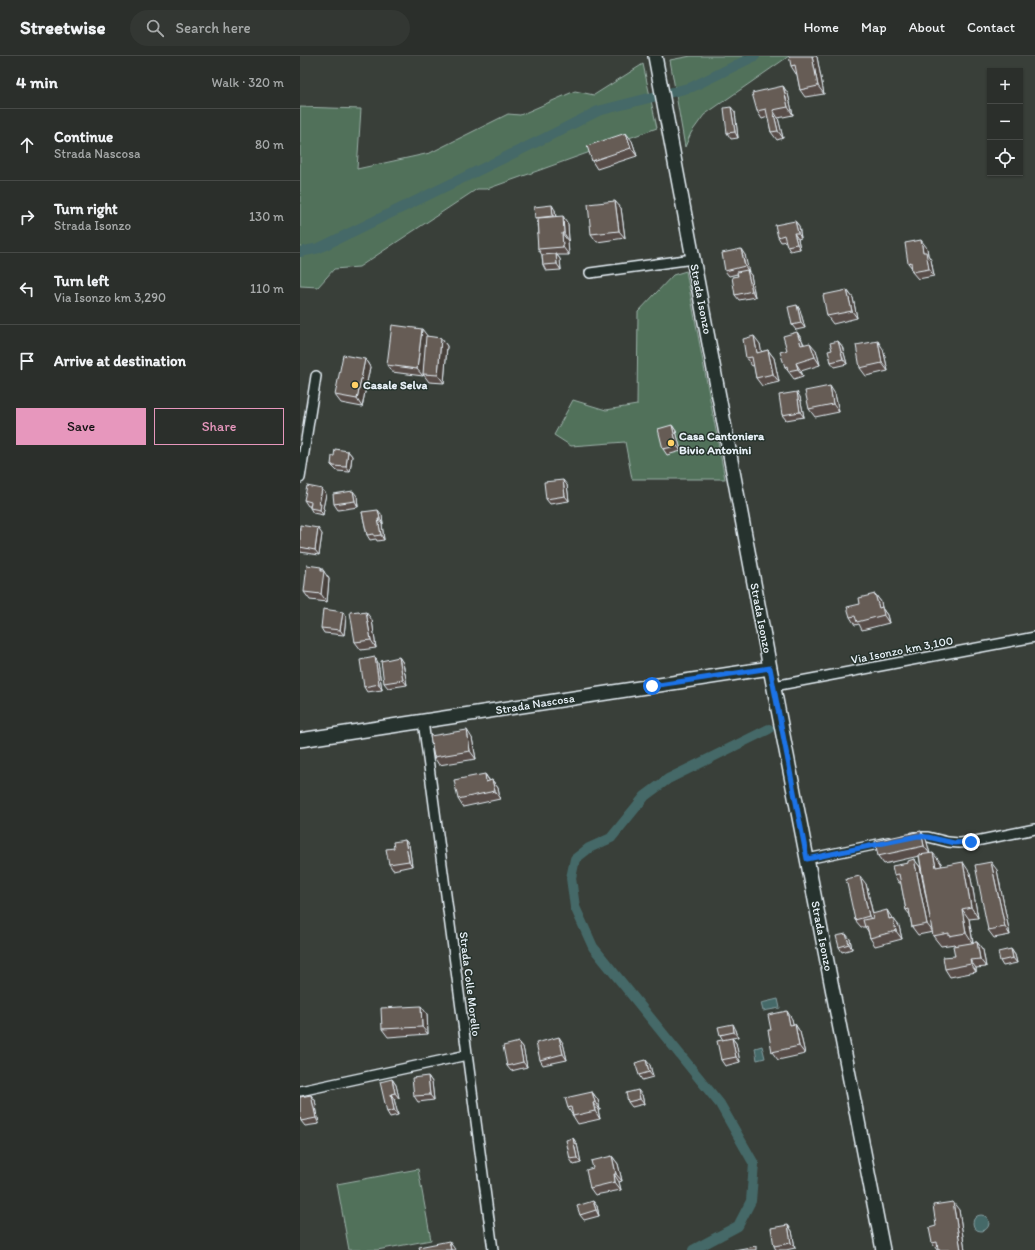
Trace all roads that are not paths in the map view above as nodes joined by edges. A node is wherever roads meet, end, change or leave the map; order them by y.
1 (655, 56) edge
2 (693, 259) junction
3 (590, 273) dead end
4 (316, 376) dead end
5 (300, 478) edge
6 (1035, 637) edge
7 (770, 668) junction
8 (774, 686) junction
9 (423, 721) junction
10 (300, 740) edge
11 (1035, 829) edge
12 (807, 859) junction
13 (467, 1054) junction
14 (300, 1091) edge
15 (493, 1250) edge
16 (883, 1250) edge

1 - 2 main road, Strada Isonzo
2 - 3 street
2 - 7 main road, Strada Isonzo
4 - 5 street
6 - 8 street, Via Isonzo km 3,100
7 - 8 main road, Strada Isonzo
7 - 9 main road, Strada Nascosa
8 - 12 main road, Strada Isonzo
9 - 10 main road, Strada Nascosa
9 - 13 street, Strada Colle Morello
11 - 12 street
12 - 16 main road, Strada Isonzo
13 - 14 street
13 - 15 street, Strada Colle Morello

